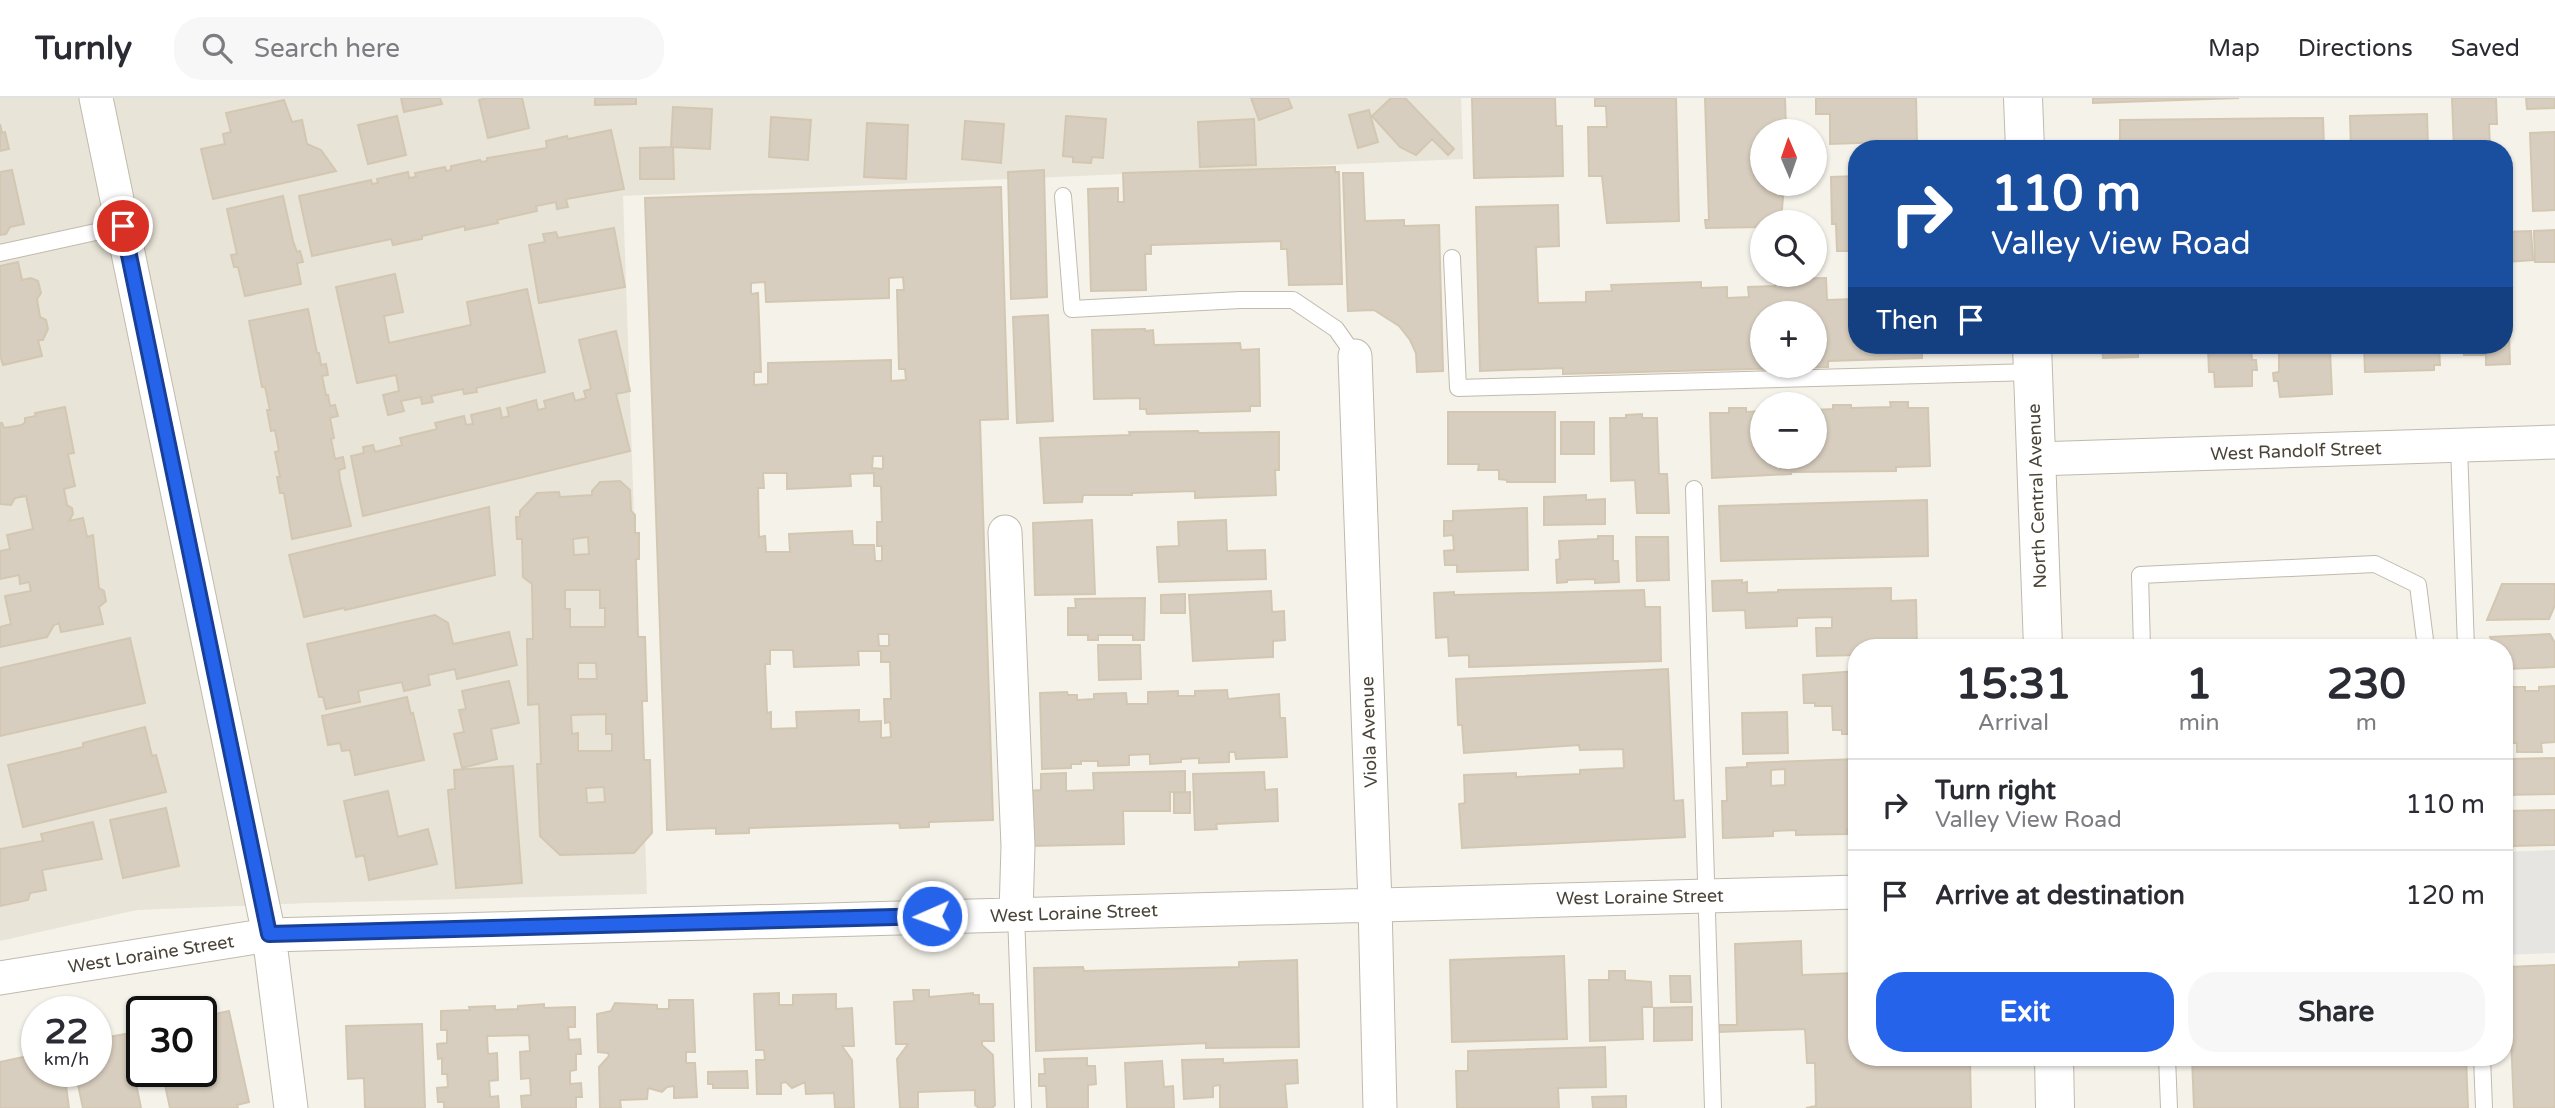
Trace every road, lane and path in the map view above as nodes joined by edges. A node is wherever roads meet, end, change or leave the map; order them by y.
1 (96, 98) edge
2 (2023, 98) edge
3 (2025, 140) edge
4 (1063, 196) dead end
5 (123, 226) junction
6 (0, 253) edge
7 (1452, 258) dead end
8 (1355, 356) joint
9 (2032, 358) edge
10 (2555, 442) edge
11 (2459, 446) junction
12 (2036, 459) junction
13 (1694, 489) dead end
14 (1005, 532) dead end
15 (2043, 639) edge
16 (2142, 639) edge
17 (2425, 639) edge
18 (2466, 639) edge
19 (1848, 892) edge
20 (1708, 896) junction
21 (1375, 904) junction
22 (1016, 914) junction
23 (269, 934) junction
24 (0, 978) edge
25 (2054, 1066) edge
26 (2167, 1066) edge
27 (2482, 1066) edge
28 (291, 1108) edge
29 (1023, 1108) edge
30 (1380, 1108) edge
31 (1713, 1108) edge
32 (2055, 1108) edge
33 (2169, 1108) edge
34 (2484, 1108) edge

1 - 5 street
2 - 3 street
4 - 8 lane
5 - 6 lane
5 - 23 street
7 - 9 lane
8 - 21 street, Viola Avenue
9 - 12 street, North Central Avenue
10 - 11 street, West Randolf Street
11 - 12 street, West Randolf Street
11 - 18 lane
12 - 15 street, North Central Avenue
13 - 20 lane
14 - 22 street
16 - 17 lane
19 - 20 street, West Loraine Street
20 - 21 street, West Loraine Street
20 - 31 lane
21 - 22 street, West Loraine Street
21 - 30 street, Viola Avenue
22 - 23 street, West Loraine Street
22 - 29 lane
23 - 24 street, West Loraine Street
23 - 28 street
25 - 32 street
26 - 33 lane
27 - 34 lane

